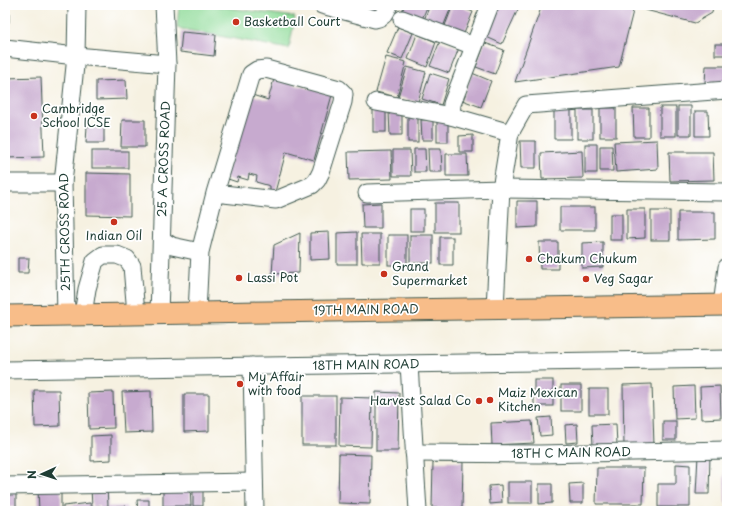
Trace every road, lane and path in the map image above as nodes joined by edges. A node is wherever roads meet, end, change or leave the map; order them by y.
1 (77, 5) edge
2 (164, 5) edge
3 (322, 5) edge
4 (389, 5) edge
5 (490, 5) edge
6 (402, 19) dead end
7 (474, 46) junction
8 (5, 48) edge
9 (76, 56) junction
10 (167, 64) junction
11 (727, 90) edge
12 (376, 102) dead end
13 (451, 116) junction
14 (510, 133) junction
15 (5, 183) edge
16 (63, 183) junction
17 (501, 189) junction
18 (727, 192) edge
19 (215, 193) junction
20 (367, 193) dead end
21 (162, 240) junction
22 (200, 252) junction
23 (727, 267) edge
24 (724, 305) edge
25 (495, 308) junction
26 (197, 313) junction
27 (136, 314) junction
28 (160, 314) junction
29 (75, 315) junction
30 (5, 316) edge
31 (727, 359) edge
32 (409, 364) junction
33 (252, 366) junction
34 (5, 370) edge
35 (727, 450) edge
36 (414, 453) junction
37 (254, 482) junction
38 (5, 486) edge
39 (255, 511) edge
40 (418, 511) edge

1 - 9 street, 25TH CROSS ROAD
2 - 10 street, 25 A CROSS ROAD
3 - 4 street
5 - 7 street
6 - 7 street
7 - 13 street
8 - 9 street
9 - 10 street
9 - 16 street, 25TH CROSS ROAD
10 - 21 street, 25 A CROSS ROAD
11 - 14 street
12 - 13 street
13 - 14 street
14 - 17 street
15 - 16 street
16 - 29 street, 25TH CROSS ROAD
17 - 18 street
17 - 20 street
17 - 25 street
19 - 19 street
19 - 22 street
21 - 22 street
21 - 28 street, 25 A CROSS ROAD
22 - 26 street
23 - 24 street
24 - 25 main road, 19TH MAIN ROAD
25 - 26 main road, 19TH MAIN ROAD
26 - 28 main road, 19TH MAIN ROAD
27 - 28 main road, 19TH MAIN ROAD
27 - 29 main road, 19TH MAIN ROAD
27 - 29 street
29 - 30 main road, 19TH MAIN ROAD
31 - 32 street, 18TH MAIN ROAD
32 - 33 street, 18TH MAIN ROAD
32 - 36 street
33 - 34 street, 18TH MAIN ROAD
33 - 37 street
35 - 36 street, 18TH C MAIN ROAD
36 - 40 street
37 - 38 street
37 - 39 street

